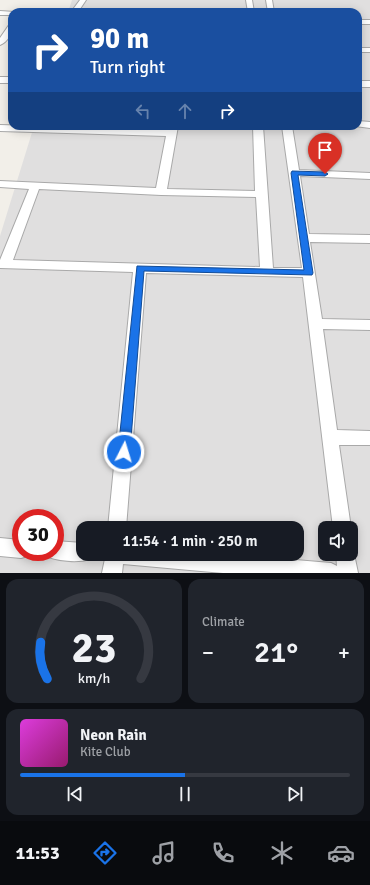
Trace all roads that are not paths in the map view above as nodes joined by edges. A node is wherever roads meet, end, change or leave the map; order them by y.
1 (8, 33) edge
2 (0, 44) edge
3 (173, 130) edge
4 (258, 130) edge
5 (288, 130) edge
6 (294, 173) junction
7 (370, 176) edge
8 (0, 184) edge
9 (35, 186) junction
10 (161, 192) junction
11 (261, 194) junction
12 (303, 238) junction
13 (370, 239) edge
14 (3, 264) edge
15 (140, 268) junction
16 (266, 271) junction
17 (309, 273) junction
18 (315, 324) junction
19 (370, 326) edge
20 (330, 437) junction
21 (370, 438) edge
22 (118, 521) edge
23 (341, 521) edge
24 (0, 547) edge
25 (12, 548) edge
26 (64, 551) edge
27 (76, 552) edge
28 (114, 561) edge
29 (195, 561) edge
30 (346, 561) edge
31 (112, 573) edge
32 (331, 573) edge
33 (348, 573) edge

1 - 2 street
3 - 10 street
4 - 11 street
5 - 6 street
6 - 7 street
6 - 12 street
8 - 9 street
9 - 10 street
9 - 14 street
10 - 11 street
11 - 16 street
12 - 13 street
12 - 17 street
14 - 15 street
15 - 16 street
15 - 22 street
16 - 17 street
17 - 18 street
18 - 19 street
18 - 20 street
20 - 21 street
20 - 23 street
24 - 25 street
26 - 27 street
28 - 31 street
29 - 32 street
30 - 33 street

